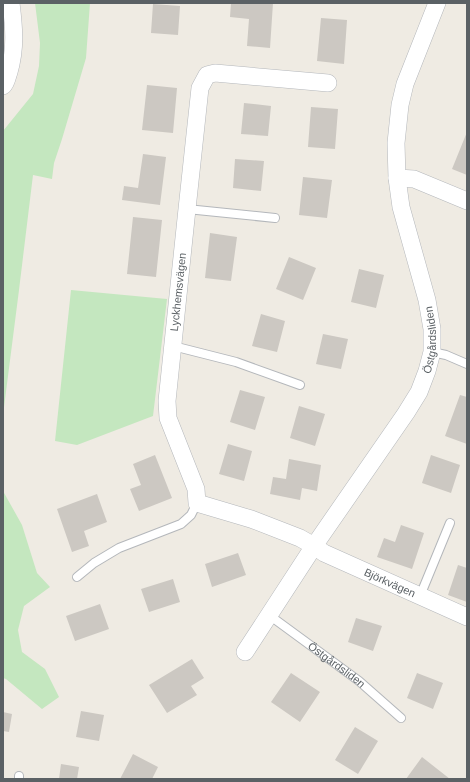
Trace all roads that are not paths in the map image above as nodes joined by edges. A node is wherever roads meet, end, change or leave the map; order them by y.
1 (11, 3) edge
2 (437, 3) edge
3 (328, 83) dead end
4 (3, 86) edge
5 (397, 178) junction
6 (467, 201) edge
7 (187, 210) junction
8 (276, 218) dead end
9 (173, 346) junction
10 (432, 352) junction
11 (467, 364) edge
12 (300, 385) dead end
13 (197, 503) junction
14 (450, 523) dead end
15 (314, 546) junction
16 (77, 576) dead end
17 (420, 596) junction
18 (269, 615) junction
19 (467, 617) edge
20 (245, 652) dead end
21 (401, 718) dead end

1 - 4 street
2 - 5 street, Östgårdsliden
3 - 7 street, Lyckhemsvägen
5 - 6 street
5 - 10 street, Östgårdsliden
7 - 8 lane
7 - 9 street, Lyckhemsvägen
9 - 12 lane
9 - 13 street, Lyckhemsvägen
10 - 11 lane
10 - 15 street, Östgårdsliden
13 - 15 street
13 - 16 lane
14 - 17 lane
15 - 17 street, Björkvägen
15 - 18 street, Östgårdsliden
17 - 19 street, Björkvägen
18 - 20 street, Östgårdsliden
18 - 21 lane, Östgårdsliden

